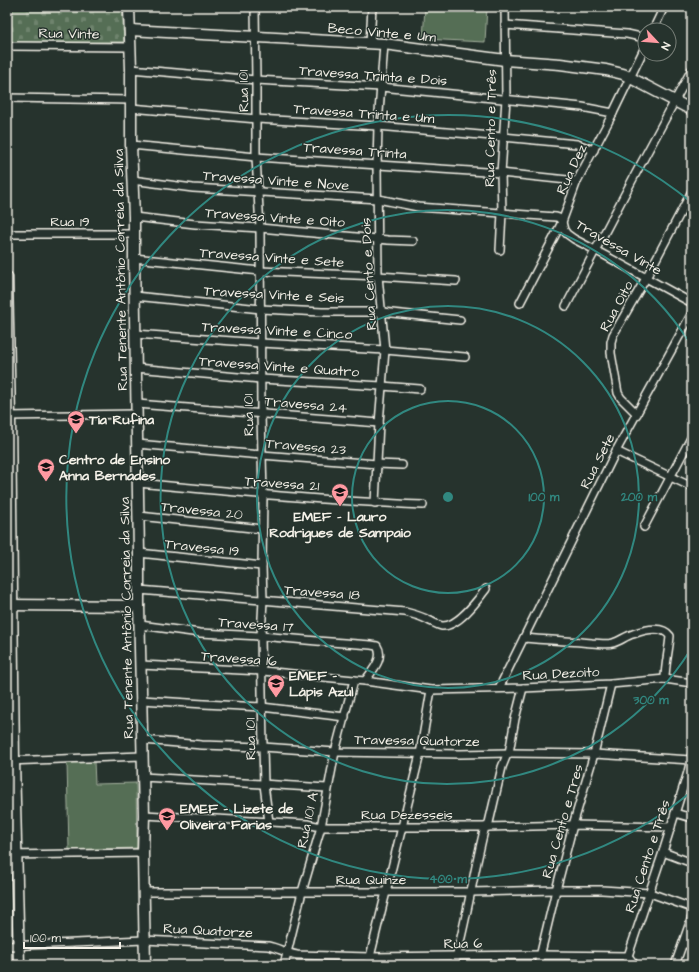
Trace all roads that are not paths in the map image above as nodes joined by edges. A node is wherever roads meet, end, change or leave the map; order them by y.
1 (129, 7) edge
2 (254, 7) edge
3 (372, 7) edge
4 (505, 7) edge
5 (664, 7) edge
6 (657, 22) edge
7 (505, 25) junction
8 (130, 30) junction
9 (637, 36) edge
10 (255, 37) junction
11 (370, 44) junction
12 (384, 44) junction
13 (7, 46) edge
14 (130, 47) junction
15 (505, 60) junction
16 (638, 62) edge
17 (131, 69) junction
18 (692, 69) edge
19 (630, 77) junction
20 (256, 80) junction
21 (381, 87) junction
22 (7, 98) edge
23 (506, 99) junction
24 (676, 101) junction
25 (131, 104) junction
26 (692, 110) edge
27 (613, 113) junction
28 (256, 119) junction
29 (378, 126) junction
30 (503, 137) junction
31 (131, 145) junction
32 (594, 150) junction
33 (256, 157) junction
34 (377, 165) junction
35 (501, 173) junction
36 (132, 180) junction
37 (577, 181) junction
38 (692, 191) edge
39 (258, 192) junction
40 (378, 200) junction
41 (418, 207) joint
42 (502, 213) junction
43 (134, 217) junction
44 (562, 222) junction
45 (260, 228) junction
46 (7, 234) edge
47 (134, 234) junction
48 (378, 239) junction
49 (413, 241) dead end
50 (500, 250) dead end
51 (595, 250) junction
52 (134, 258) junction
53 (260, 271) junction
54 (378, 276) junction
55 (7, 277) edge
56 (646, 278) junction
57 (456, 281) dead end
58 (135, 296) junction
59 (520, 303) dead end
60 (692, 303) edge
61 (566, 306) dead end
62 (261, 309) junction
63 (382, 312) junction
64 (692, 313) edge
65 (460, 320) dead end
66 (135, 334) junction
67 (261, 343) junction
68 (385, 350) junction
69 (465, 357) dead end
70 (136, 368) junction
71 (261, 379) junction
72 (382, 386) junction
73 (420, 389) dead end
74 (137, 409) junction
75 (261, 414) junction
76 (637, 414) junction
77 (9, 416) edge
78 (378, 423) junction
79 (692, 436) edge
80 (137, 444) junction
81 (616, 451) junction
82 (262, 455) junction
83 (377, 464) junction
84 (402, 465) dead end
85 (670, 477) junction
86 (138, 483) junction
87 (692, 487) edge
88 (263, 495) junction
89 (375, 503) junction
90 (423, 504) dead end
91 (139, 516) junction
92 (644, 527) dead end
93 (262, 529) junction
94 (139, 553) junction
95 (262, 566) junction
96 (486, 589) dead end
97 (139, 590) junction
98 (263, 600) junction
99 (10, 605) edge
100 (139, 606) junction
101 (140, 625) junction
102 (262, 636) junction
103 (524, 638) junction
104 (141, 665) junction
105 (262, 671) junction
106 (666, 679) junction
107 (354, 680) junction
108 (365, 680) junction
109 (692, 683) edge
110 (611, 684) junction
111 (499, 688) junction
112 (523, 688) junction
113 (431, 690) junction
114 (142, 700) junction
115 (262, 707) junction
116 (345, 717) junction
117 (143, 740) junction
118 (263, 747) junction
119 (335, 752) junction
120 (509, 753) junction
121 (420, 754) junction
122 (594, 754) junction
123 (142, 756) junction
124 (691, 758) edge
125 (10, 761) edge
126 (690, 773) edge
127 (142, 777) junction
128 (264, 785) junction
129 (327, 788) junction
130 (675, 813) junction
131 (144, 815) junction
132 (692, 818) edge
133 (269, 822) junction
134 (573, 825) junction
135 (320, 827) junction
136 (671, 827) junction
137 (402, 828) junction
138 (486, 828) junction
139 (663, 852) junction
140 (144, 853) junction
141 (12, 855) edge
142 (692, 863) edge
143 (556, 890) junction
144 (144, 892) junction
145 (302, 892) junction
146 (386, 892) junction
147 (471, 892) junction
148 (650, 893) junction
149 (692, 908) edge
150 (692, 917) edge
151 (144, 940) junction
152 (683, 943) junction
153 (18, 945) junction
154 (7, 946) edge
155 (692, 946) edge
156 (287, 953) junction
157 (540, 955) junction
158 (457, 956) junction
159 (628, 956) junction
160 (370, 957) junction
161 (19, 965) edge
162 (145, 965) edge
163 (284, 965) edge
164 (368, 965) edge
165 (454, 965) edge
166 (538, 965) edge
167 (625, 965) edge
168 (635, 965) edge
169 (676, 965) edge

1 - 8 main road, Rua Tenente Antônio Correia da Silva
2 - 10 street, Rua 101
3 - 11 street
4 - 7 street, Rua Cento e Três
5 - 6 street
7 - 9 street
7 - 15 street, Rua Cento e Três
8 - 10 main road, Beco Vinte e Um
8 - 14 main road, Rua Tenente Antônio Correia da Silva
10 - 11 main road, Beco Vinte e Um
10 - 20 street, Rua 101
11 - 12 main road, Beco Vinte e Um
12 - 15 main road, Beco Vinte e Um
12 - 21 street, Rua Cento e Dois
13 - 14 street, Rua Vinte
14 - 17 main road, Rua Tenente Antônio Correia da Silva
15 - 19 main road, Beco Vinte e Um
15 - 23 street, Rua Cento e Três
16 - 19 street, Rua Dez
17 - 20 street, Travessa Trinta e Dois
17 - 25 main road, Rua Tenente Antônio Correia da Silva
18 - 24 street
19 - 24 main road, Beco Vinte e Um
19 - 27 street, Rua Dez
20 - 21 street, Travessa Trinta e Dois
20 - 28 street, Rua 101
21 - 23 street, Travessa Trinta e Dois
21 - 29 street, Rua Cento e Dois
22 - 25 street, Travessa Trinta e Um
23 - 27 street, Travessa Trinta e Dois
23 - 30 street, Rua Cento e Três
24 - 26 main road, Beco Vinte e Um
24 - 51 street
25 - 28 street, Travessa Trinta e Um
25 - 31 main road, Rua Tenente Antônio Correia da Silva
27 - 32 street, Rua Dez
28 - 29 street, Travessa Trinta e Um
28 - 33 street, Rua 101
29 - 30 street, Travessa Trinta e Um
29 - 34 street, Rua Cento e Dois
30 - 32 street, Travessa Trinta e Um
30 - 35 street, Rua Cento e Três
31 - 33 street, Travessa Trinta
31 - 36 main road, Rua Tenente Antônio Correia da Silva
32 - 37 street, Rua Dez
33 - 34 street, Travessa Trinta
33 - 39 street, Rua 101
34 - 35 street, Travessa Trinta
34 - 40 street, Rua Cento e Dois
35 - 37 street, Travessa Trinta
35 - 42 street, Rua Cento e Três
36 - 39 street, Travessa Vinte e Nove
36 - 43 main road, Rua Tenente Antônio Correia da Silva
37 - 44 street, Rua Dez
38 - 56 street, Rua Oito
39 - 40 street, Travessa Vinte e Nove
39 - 45 street, Rua 101
40 - 41 street, Travessa Vinte e Nove
40 - 48 street, Rua Cento e Dois
41 - 42 street, Travessa Vinte
42 - 44 street, Travessa Vinte
42 - 50 street, Rua Cento e Três
43 - 45 street, Travessa Vinte e Oito
43 - 47 main road, Rua Tenente Antônio Correia da Silva
44 - 51 street, Travessa Vinte
44 - 59 street, Rua Dez
45 - 48 street, Travessa Vinte e Oito
45 - 53 street, Rua 101
46 - 47 street, Rua 19
47 - 52 main road, Rua Tenente Antônio Correia da Silva
48 - 49 street, Travessa Vinte e Oito
48 - 54 street, Rua Cento e Dois
51 - 56 street, Travessa Vinte
51 - 61 street
52 - 53 street, Travessa Vinte e Sete
52 - 58 main road, Rua Tenente Antônio Correia da Silva
53 - 54 street, Travessa Vinte e Sete
53 - 62 street, Rua 101
54 - 57 street, Travessa Vinte e Sete
54 - 63 street, Rua Cento e Dois
55 - 77 main road
56 - 60 street, Travessa Vinte
56 - 76 street, Rua Oito
58 - 62 street, Travessa Vinte e Seis
58 - 66 main road, Rua Tenente Antônio Correia da Silva
62 - 63 street, Travessa Vinte e Seis
62 - 67 street, Rua 101
63 - 65 street, Travessa Vinte e Seis
63 - 68 street, Rua Cento e Dois
64 - 76 street, Rua Sete
66 - 67 street, Travessa Vinte e Cinco
66 - 70 main road, Rua Tenente Antônio Correia da Silva
67 - 68 street, Travessa Vinte e Cinco
67 - 71 street, Rua 101
68 - 69 street, Travessa Vinte e Cinco
68 - 72 street, Rua Cento e Dois
70 - 71 street, Travessa Vinte e Quatro
70 - 74 main road, Rua Tenente Antônio Correia da Silva
71 - 72 street, Travessa Vinte e Quatro
71 - 75 street, Rua 101
72 - 73 street, Travessa Vinte e Quatro
72 - 78 street, Rua Cento e Dois
74 - 75 street, Travessa 24
74 - 77 street
74 - 80 main road, Rua Tenente Antônio Correia da Silva
75 - 78 street, Travessa 24
75 - 82 street, Rua 101
76 - 81 street, Rua Sete
77 - 99 main road
78 - 83 street, Rua Cento e Dois
79 - 85 street
80 - 82 street, Travessa 23
80 - 86 main road, Rua Tenente Antônio Correia da Silva
81 - 85 street
81 - 103 street, Rua Sete
82 - 83 street, Travessa 23
82 - 88 street, Rua 101
83 - 84 street, Travessa 23
83 - 89 street, Rua Cento e Dois
85 - 87 street
85 - 92 street
86 - 88 street, Travessa 21
86 - 91 main road, Rua Tenente Antônio Correia da Silva
88 - 89 street, Travessa 21
88 - 93 street, Rua 101
89 - 90 street, Travessa 21
91 - 93 street, Travessa 20
91 - 94 main road, Rua Tenente Antônio Correia da Silva
93 - 95 street, Rua 101
94 - 95 street, Travessa 19
94 - 97 main road, Rua Tenente Antônio Correia da Silva
95 - 98 street, Rua 101
96 - 98 street, Travessa 18
97 - 98 street, Travessa 18
97 - 100 main road, Rua Tenente Antônio Correia da Silva
98 - 102 street, Rua 101
99 - 100 main road
99 - 125 main road
100 - 101 main road, Rua Tenente Antônio Correia da Silva
101 - 102 street, Travessa 17
101 - 104 main road, Rua Tenente Antônio Correia da Silva
102 - 105 street, Rua 101
102 - 108 street, Travessa 17
103 - 106 street
103 - 111 street, Rua Sete
104 - 105 street, Travessa 16
104 - 114 main road, Rua Tenente Antônio Correia da Silva
105 - 107 street, Travessa 16
105 - 115 street, Rua 101
106 - 109 street, Rua Dezoito
106 - 110 street, Rua Dezoito
107 - 108 street, Travessa 16
107 - 116 street, Rua 101 A
108 - 113 street, Travessa 16
110 - 112 street, Rua Dezoito
110 - 122 street, Rua Cento e Tres
111 - 112 street, Rua Dezoito
111 - 113 street, Rua Dezoito
112 - 120 street
113 - 121 street
114 - 115 street
114 - 117 main road, Rua Tenente Antônio Correia da Silva
115 - 116 street
115 - 118 street, Rua 101
116 - 119 street, Rua 101 A
117 - 118 street, Travessa Quatorze
117 - 123 main road, Rua Tenente Antônio Correia da Silva
118 - 119 street, Travessa Quatorze
118 - 128 street, Rua 101
119 - 121 street, Travessa Quatorze
119 - 129 street, Rua 101 A
120 - 121 street, Travessa Quatorze
120 - 122 street, Travessa Quatorze
120 - 138 street
121 - 137 street
122 - 124 street, Travessa Quatorze
122 - 134 street, Rua Cento e Tres
123 - 125 street
123 - 127 main road, Rua Tenente Antônio Correia da Silva
124 - 126 street, Rua Cento e Três
125 - 141 main road
126 - 130 street, Rua Cento e Três
127 - 128 street
127 - 131 main road, Rua Tenente Antônio Correia da Silva
128 - 129 street
128 - 133 street, Rua 101
129 - 135 street, Rua 101 A
130 - 132 street
130 - 136 street, Rua Cento e Três
131 - 133 street, Rua Dezesseis
131 - 140 main road, Rua Tenente Antônio Correia da Silva
133 - 135 street, Rua Dezesseis
134 - 136 street, Rua Dezesseis
134 - 138 street, Rua Dezesseis
134 - 143 street, Rua Cento e Tres
135 - 137 street, Rua Dezesseis
135 - 145 street, Rua 101 A
136 - 139 street, Rua Cento e Três
137 - 138 street, Rua Dezesseis
137 - 146 street
138 - 147 street
139 - 142 street
139 - 148 street, Rua Cento e Três
140 - 141 street
140 - 144 main road, Rua Tenente Antônio Correia da Silva
141 - 153 main road
143 - 147 street, Rua Quinze
143 - 148 street, Rua Quinze
143 - 157 street, Rua Cento e Tres
144 - 145 street, Rua Quinze
144 - 151 main road, Rua Tenente Antônio Correia da Silva
145 - 146 street, Rua Quinze
145 - 156 street, Rua 101 A
146 - 147 street, Rua Quinze
146 - 160 street
147 - 158 street
148 - 149 street, Rua Quinze
148 - 159 street, Rua Cento e Três
150 - 152 street
151 - 153 street, Rua Quatorze
151 - 156 street, Rua Quatorze
151 - 162 main road, Rua Tenente Antônio Correia da Silva
152 - 155 street
152 - 169 street
153 - 154 street, Rua Quatorze
153 - 161 main road
156 - 160 street, Rua 6
156 - 163 street, Rua 101 A
157 - 158 street, Rua 6
157 - 159 street, Rua 6
157 - 166 street, Rua Cento e Tres
158 - 160 street, Rua 6
158 - 165 street
159 - 167 street, Rua Cento e Três
159 - 168 street
160 - 164 street

